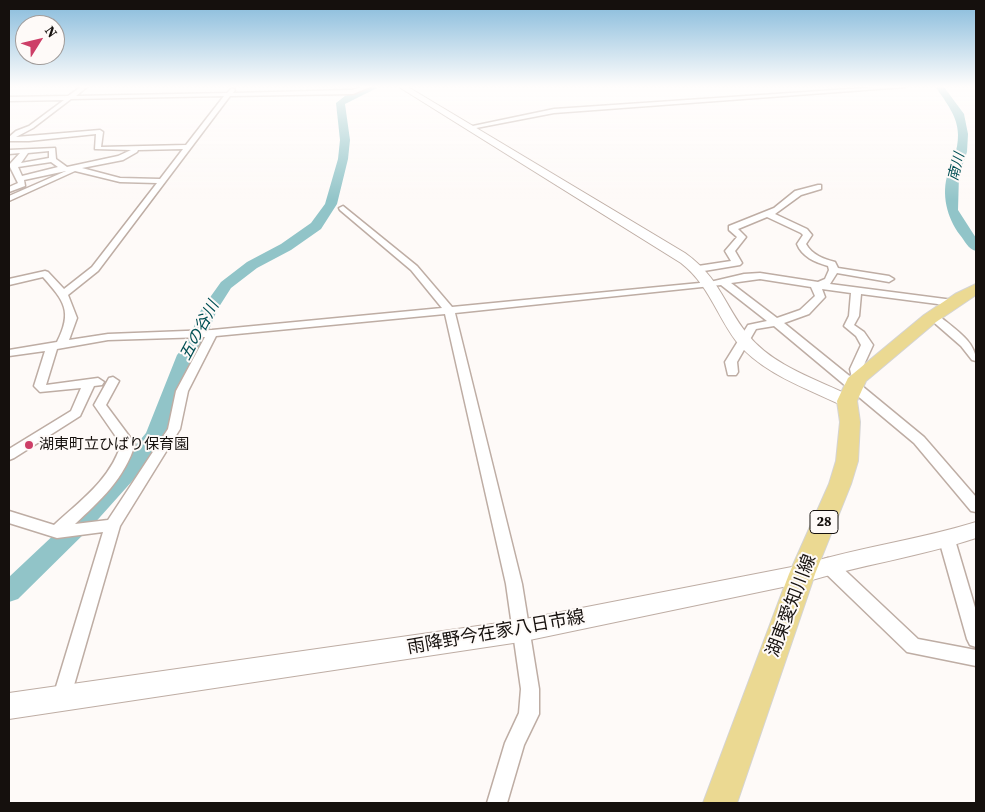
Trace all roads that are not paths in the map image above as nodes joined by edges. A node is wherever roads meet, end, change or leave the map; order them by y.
1 (34, 125) edge
2 (206, 125) edge
3 (467, 125) edge
4 (482, 125) edge
5 (471, 127) junction
6 (9, 137) edge
7 (26, 139) junction
8 (189, 147) junction
9 (139, 148) junction
10 (26, 150) junction
11 (10, 152) edge
12 (52, 160) junction
13 (12, 166) edge
14 (63, 168) junction
15 (74, 168) junction
16 (19, 179) junction
17 (163, 181) junction
18 (818, 187) dead end
19 (9, 191) edge
20 (9, 199) edge
21 (344, 208) dead end
22 (768, 214) junction
23 (698, 269) junction
24 (834, 270) junction
25 (889, 279) dead end
26 (9, 282) edge
27 (716, 284) junction
28 (821, 285) junction
29 (976, 289) edge
30 (856, 291) junction
31 (63, 294) junction
32 (953, 303) junction
33 (449, 310) junction
34 (934, 317) junction
35 (776, 322) junction
36 (212, 333) junction
37 (745, 341) junction
38 (57, 344) junction
39 (9, 353) edge
40 (976, 358) edge
41 (732, 372) dead end
42 (113, 381) dead end
43 (853, 388) junction
44 (9, 455) edge
45 (976, 507) edge
46 (9, 517) edge
47 (113, 525) junction
48 (976, 530) edge
49 (57, 532) junction
50 (947, 540) junction
51 (828, 565) junction
52 (802, 574) junction
53 (520, 631) junction
54 (976, 639) edge
55 (976, 658) edge
56 (61, 700) junction
57 (9, 706) edge
58 (497, 803) edge
59 (720, 803) edge

1 - 6 street
2 - 8 street
3 - 5 street
4 - 5 street
5 - 23 street
6 - 7 street
7 - 9 street
7 - 11 street
8 - 9 street
8 - 17 street
9 - 15 street
10 - 11 street
10 - 12 street
10 - 13 street
12 - 13 street
12 - 14 street
13 - 16 street
14 - 15 street
14 - 16 street
15 - 17 street
15 - 20 street
16 - 19 street
17 - 31 street
18 - 22 street
21 - 33 street
22 - 23 street
22 - 24 street
23 - 27 street
24 - 25 street
24 - 28 street
26 - 31 street
27 - 28 street
27 - 33 street
27 - 35 street
27 - 37 street
28 - 30 street
28 - 35 street
29 - 32 main road
30 - 32 street
30 - 43 street
31 - 38 street
32 - 34 main road
33 - 36 street
33 - 53 street
34 - 40 street
34 - 43 main road
35 - 37 street
35 - 43 street
36 - 38 street
36 - 47 street
37 - 41 street
37 - 43 street
38 - 39 street
38 - 44 street
42 - 49 street
43 - 45 street
43 - 52 main road, 湖東愛知川線 / 28
46 - 49 street
47 - 49 street
47 - 56 street
48 - 50 street, 雨降野今在家八日市線
50 - 51 street, 雨降野今在家八日市線
50 - 54 street
51 - 52 street, 雨降野今在家八日市線
51 - 55 street
52 - 53 street, 雨降野今在家八日市線
52 - 59 main road, 湖東愛知川線 / 28
53 - 56 street, 雨降野今在家八日市線
53 - 58 street
56 - 57 street, 雨降野今在家八日市線

